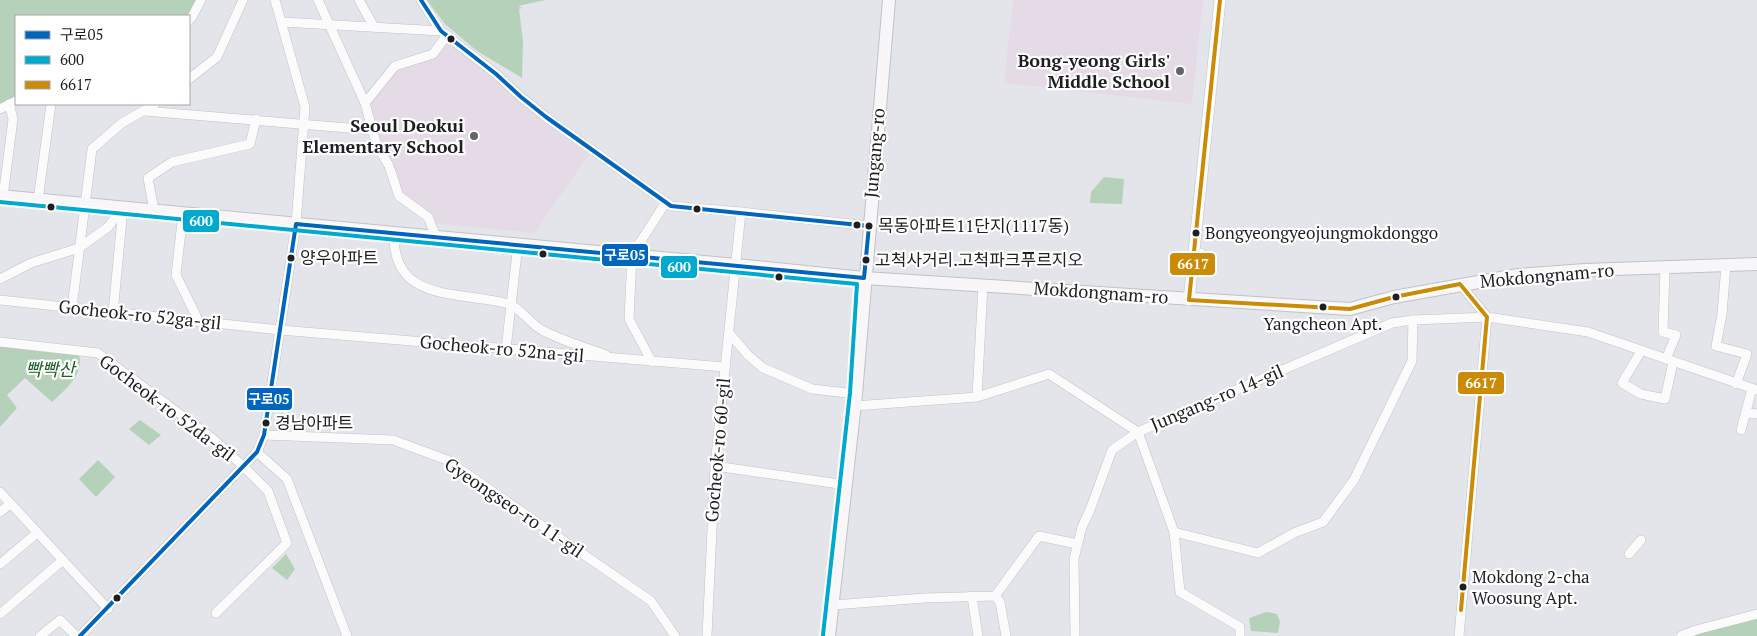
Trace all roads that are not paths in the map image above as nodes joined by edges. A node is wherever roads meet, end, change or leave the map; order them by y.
1 (201, 0) edge
2 (243, 0) edge
3 (276, 0) edge
4 (318, 0) edge
5 (359, 0) edge
6 (421, 0) edge
7 (889, 0) edge
8 (1220, 0) edge
9 (190, 19) edge
10 (282, 22) junction
11 (330, 24) junction
12 (374, 27) junction
13 (444, 33) junction
14 (190, 79) edge
15 (13, 103) edge
16 (365, 103) junction
17 (51, 105) edge
18 (153, 105) edge
19 (0, 109) edge
20 (143, 110) junction
21 (256, 120) junction
22 (304, 124) junction
23 (372, 130) junction
24 (2, 196) edge
25 (38, 200) junction
26 (666, 202) junction
27 (84, 204) junction
28 (123, 208) junction
29 (154, 210) junction
30 (741, 212) junction
31 (183, 213) junction
32 (296, 224) junction
33 (869, 226) junction
34 (394, 233) junction
35 (436, 237) junction
36 (518, 244) junction
37 (79, 248) junction
38 (1201, 253) dead end
39 (632, 255) junction
40 (1757, 264) edge
41 (736, 265) junction
42 (1726, 265) junction
43 (1664, 268) junction
44 (864, 278) junction
45 (0, 280) edge
46 (1191, 284) junction
47 (1460, 284) junction
48 (983, 285) junction
49 (0, 300) edge
50 (1189, 300) junction
51 (511, 304) junction
52 (72, 308) junction
53 (112, 312) junction
54 (1487, 317) junction
55 (1413, 320) junction
56 (199, 322) junction
57 (280, 330) junction
58 (729, 333) junction
59 (0, 342) edge
60 (506, 349) junction
61 (1641, 351) junction
62 (615, 358) junction
63 (1670, 361) junction
64 (652, 362) junction
65 (725, 367) junction
66 (1736, 384) junction
67 (1754, 390) edge
68 (977, 397) junction
69 (855, 400) junction
70 (1746, 412) junction
71 (1757, 414) edge
72 (1741, 430) dead end
73 (1138, 432) junction
74 (264, 435) junction
75 (256, 452) junction
76 (243, 466) junction
77 (714, 466) junction
78 (846, 485) junction
79 (0, 492) edge
80 (10, 504) junction
81 (0, 512) edge
82 (1174, 532) junction
83 (37, 533) junction
84 (1641, 540) dead end
85 (1078, 544) junction
86 (1629, 554) dead end
87 (63, 560) junction
88 (0, 564) edge
89 (972, 596) junction
90 (996, 596) junction
91 (833, 605) junction
92 (108, 609) junction
93 (216, 613) dead end
94 (0, 614) edge
95 (1757, 614) edge
96 (40, 636) edge
97 (76, 636) edge
98 (80, 636) edge
99 (347, 636) edge
100 (675, 636) edge
101 (707, 636) edge
102 (829, 636) edge
103 (978, 636) edge
104 (1006, 636) edge
105 (1075, 636) edge
106 (1240, 636) edge
107 (1459, 636) edge
108 (1681, 636) edge

1 - 9 street
2 - 14 street
3 - 10 street
4 - 11 street
5 - 12 street
6 - 13 street
7 - 33 main road, Jungang-ro
8 - 46 street
10 - 11 street
10 - 22 street
11 - 12 street
11 - 16 street
12 - 13 street
13 - 16 street
13 - 26 street
15 - 19 street
15 - 24 street
16 - 23 street
17 - 25 street
18 - 20 street
20 - 21 street
20 - 27 street
21 - 22 street
21 - 29 street
22 - 23 street
22 - 32 street
23 - 35 street
24 - 25 main road, Mokdongnam-ro
25 - 27 main road, Mokdongnam-ro
26 - 30 street
26 - 39 street
27 - 28 main road, Mokdongnam-ro
27 - 37 street
28 - 29 main road, Mokdongnam-ro
28 - 37 street
28 - 53 street
29 - 31 main road, Mokdongnam-ro
30 - 33 street
30 - 41 street, Gocheok-ro 60-gil
31 - 32 main road, Mokdongnam-ro
31 - 56 street
32 - 34 main road, Mokdongnam-ro
32 - 57 street
33 - 44 main road, Jungang-ro
34 - 35 main road, Mokdongnam-ro
34 - 51 street
35 - 36 main road, Mokdongnam-ro
36 - 39 main road, Mokdongnam-ro
36 - 51 street
37 - 45 street
37 - 52 street
38 - 46 street
39 - 41 main road, Mokdongnam-ro
39 - 64 street
40 - 42 main road, Mokdongnam-ro
41 - 44 main road, Mokdongnam-ro
41 - 58 street, Gocheok-ro 60-gil
42 - 43 main road, Mokdongnam-ro
42 - 66 street
43 - 47 main road, Mokdongnam-ro
43 - 63 street
44 - 48 main road, Mokdongnam-ro
44 - 69 main road, Jungang-ro
46 - 50 street
47 - 50 main road, Mokdongnam-ro
47 - 54 street
48 - 50 main road, Mokdongnam-ro
48 - 68 street
49 - 52 street, Gocheok-ro 52ga-gil
51 - 60 street
51 - 62 street
52 - 53 street, Gocheok-ro 52ga-gil
53 - 56 street, Gocheok-ro 52ga-gil
54 - 55 street, Jungang-ro 14-gil
54 - 61 street, Jungang-ro 14-gil
54 - 107 street
55 - 73 street, Jungang-ro 14-gil
55 - 82 street
56 - 57 street, Gocheok-ro 52ga-gil
57 - 60 street, Gocheok-ro 52na-gil
57 - 74 street
58 - 65 street, Gocheok-ro 60-gil
58 - 69 street, Jungang-ro 14-gil
59 - 76 street, Gocheok-ro 52da-gil
60 - 62 street, Gocheok-ro 52na-gil
61 - 63 street, Jungang-ro 14-gil
61 - 63 street
62 - 64 street, Gocheok-ro 52na-gil
63 - 66 street, Jungang-ro 14-gil
64 - 65 street, Gocheok-ro 52na-gil
65 - 77 street, Gocheok-ro 60-gil
66 - 67 street, Jungang-ro 14-gil
67 - 70 street
68 - 69 street, Jungang-ro 14-gil
68 - 73 street, Jungang-ro 14-gil
69 - 78 main road, Jungang-ro
70 - 71 street
70 - 72 street
73 - 82 street
73 - 85 street
74 - 75 street
74 - 100 street, Gyeongseo-ro 11-gil
75 - 76 street
75 - 99 street
76 - 92 street
76 - 93 street, Gocheok-ro 52da-gil
77 - 78 street
77 - 101 street, Gocheok-ro 60-gil
78 - 91 main road, Jungang-ro
79 - 80 street
80 - 81 street
80 - 83 street
82 - 106 street
83 - 87 street
83 - 88 street
84 - 86 street
85 - 90 street
85 - 105 street
87 - 92 street
87 - 94 street
89 - 90 street
89 - 91 street
89 - 103 street
90 - 104 street
91 - 102 main road, Jungang-ro
92 - 98 street
95 - 108 street
96 - 97 street

